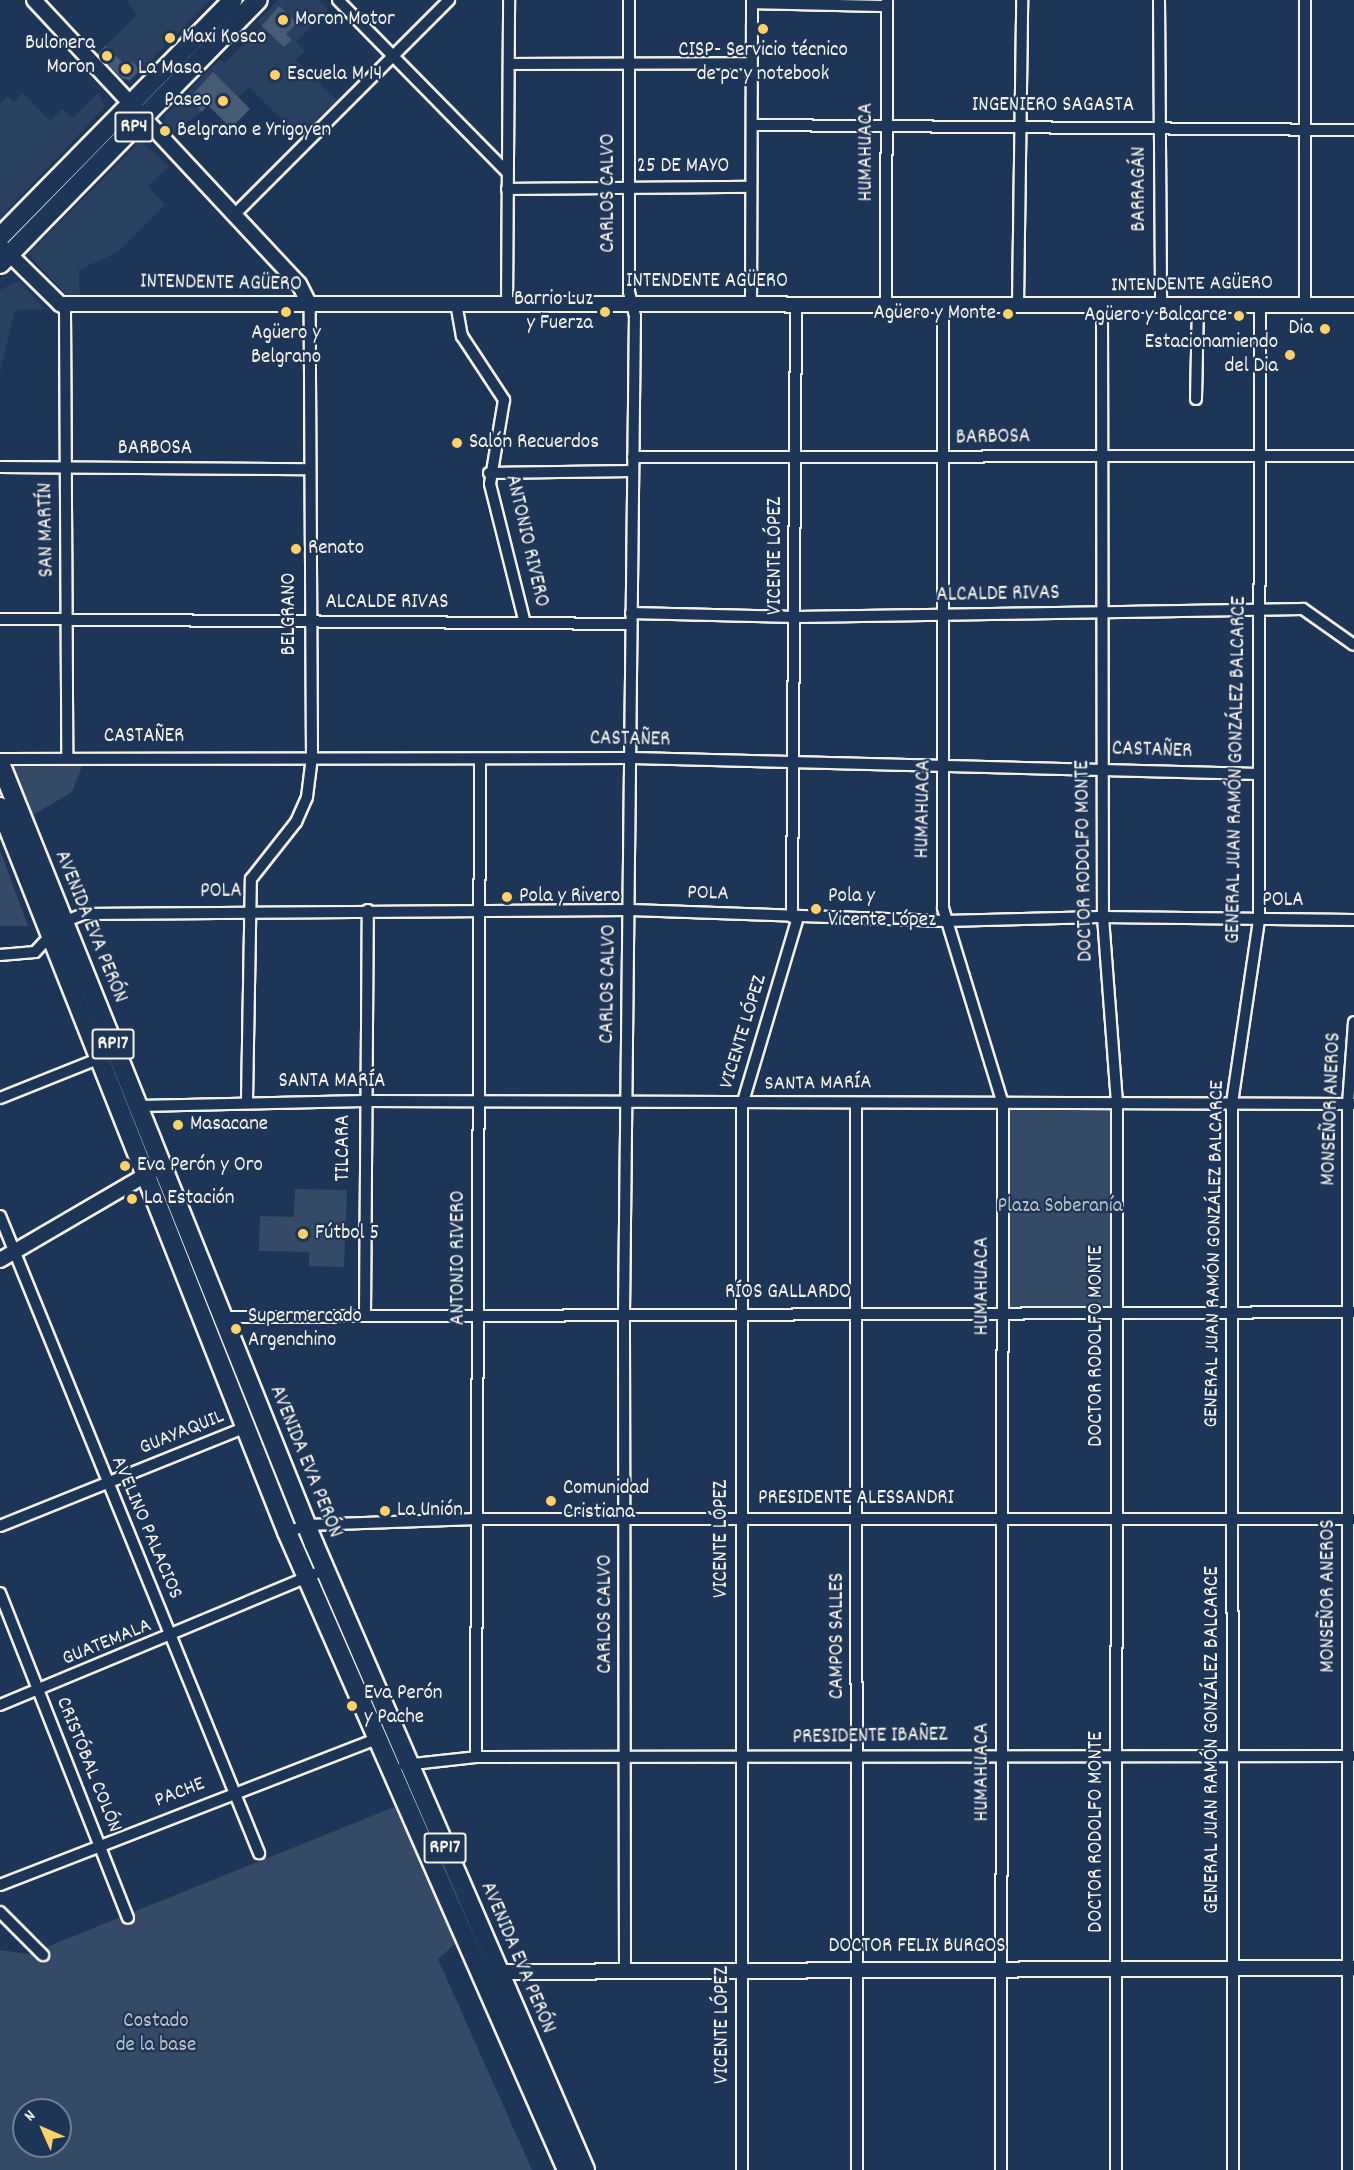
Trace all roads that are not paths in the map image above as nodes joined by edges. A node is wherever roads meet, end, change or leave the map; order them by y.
1 (34, 0) edge
2 (232, 0) edge
3 (258, 0) edge
4 (338, 0) edge
5 (449, 0) edge
6 (509, 0) edge
7 (629, 0) edge
8 (1022, 0) edge
9 (1159, 0) edge
10 (1305, 0) edge
11 (752, 1) edge
12 (887, 3) edge
13 (393, 57) junction
14 (628, 61) junction
15 (751, 63) junction
16 (509, 64) junction
17 (137, 111) junction
18 (752, 125) junction
19 (1021, 125) junction
20 (886, 126) junction
21 (1159, 126) junction
22 (1306, 129) junction
23 (1354, 130) edge
24 (507, 171) junction
25 (628, 186) junction
26 (750, 187) junction
27 (507, 189) junction
28 (235, 214) junction
29 (0, 237) edge
30 (3, 254) edge
31 (751, 302) junction
32 (456, 303) junction
33 (886, 303) junction
34 (1018, 303) junction
35 (1305, 303) junction
36 (60, 304) junction
37 (507, 304) junction
38 (632, 304) junction
39 (796, 304) junction
40 (943, 304) junction
41 (1260, 305) junction
42 (1354, 305) edge
43 (310, 306) junction
44 (1161, 306) junction
45 (1198, 306) junction
46 (1102, 307) junction
47 (1196, 399) dead end
48 (1102, 456) junction
49 (1259, 456) junction
50 (1354, 456) edge
51 (633, 457) junction
52 (796, 457) junction
53 (944, 458) junction
54 (0, 467) edge
55 (66, 469) junction
56 (310, 469) junction
57 (633, 471) junction
58 (489, 473) junction
59 (1258, 609) junction
60 (1102, 613) junction
61 (946, 615) junction
62 (796, 617) junction
63 (631, 618) junction
64 (0, 620) edge
65 (68, 620) junction
66 (311, 623) junction
67 (525, 623) junction
68 (1354, 645) edge
69 (67, 757) junction
70 (312, 757) junction
71 (633, 758) junction
72 (0, 759) edge
73 (480, 759) junction
74 (0, 763) edge
75 (794, 764) junction
76 (944, 766) junction
77 (1103, 769) junction
78 (1259, 774) junction
79 (0, 807) edge
80 (368, 910) junction
81 (631, 910) junction
82 (249, 911) junction
83 (479, 911) junction
84 (795, 917) junction
85 (1102, 917) junction
86 (1259, 920) junction
87 (1354, 920) edge
88 (945, 921) junction
89 (63, 922) junction
90 (50, 936) junction
91 (0, 955) edge
92 (1354, 1022) edge
93 (100, 1058) junction
94 (0, 1098) edge
95 (248, 1101) junction
96 (364, 1101) junction
97 (626, 1103) junction
98 (856, 1103) junction
99 (1232, 1103) junction
100 (479, 1104) junction
101 (1003, 1104) junction
102 (1118, 1104) junction
103 (1351, 1104) edge
104 (742, 1105) junction
105 (139, 1106) junction
106 (154, 1170) junction
107 (0, 1216) edge
108 (14, 1251) junction
109 (0, 1260) edge
110 (1117, 1311) junction
111 (1002, 1312) junction
112 (1352, 1312) edge
113 (624, 1313) junction
114 (857, 1313) junction
115 (1232, 1313) junction
116 (365, 1314) junction
117 (742, 1314) junction
118 (479, 1315) junction
119 (222, 1317) junction
120 (244, 1428) junction
121 (106, 1484) junction
122 (1004, 1517) junction
123 (1116, 1518) junction
124 (1233, 1518) junction
125 (477, 1519) junction
126 (742, 1519) junction
127 (857, 1519) junction
128 (1351, 1519) edge
129 (626, 1520) junction
130 (307, 1525) junction
131 (0, 1526) edge
132 (287, 1532) junction
133 (326, 1570) junction
134 (306, 1579) junction
135 (0, 1593) edge
136 (171, 1638) junction
137 (37, 1691) junction
138 (0, 1705) edge
139 (376, 1739) junction
140 (1003, 1755) junction
141 (1352, 1756) edge
142 (857, 1757) junction
143 (1118, 1757) junction
144 (1232, 1757) junction
145 (476, 1758) junction
146 (624, 1758) junction
147 (741, 1758) junction
148 (409, 1764) junction
149 (388, 1769) junction
150 (233, 1794) junction
151 (99, 1845) junction
152 (259, 1853) dead end
153 (0, 1885) edge
154 (0, 1911) edge
155 (128, 1918) dead end
156 (43, 1955) dead end
157 (742, 1968) junction
158 (857, 1968) junction
159 (1003, 1968) junction
160 (1116, 1968) junction
161 (1233, 1968) junction
162 (625, 1969) junction
163 (1351, 1969) edge
164 (488, 1973) junction
165 (567, 2170) edge
166 (585, 2170) edge
167 (742, 2170) edge
168 (857, 2170) edge
169 (1000, 2170) edge
170 (1116, 2170) edge
171 (1233, 2170) edge
172 (1348, 2170) edge

1 - 17 street, BELGRANO
2 - 17 main road, RP4
3 - 17 main road, RP4
4 - 13 street
5 - 13 street
6 - 16 street
7 - 14 street, CARLOS CALVO
8 - 19 street
9 - 21 street, BARRAGÁN
10 - 22 street
11 - 12 street
11 - 15 street
12 - 20 street, HUMAHUACA
13 - 24 street
13 - 28 street
14 - 15 street
14 - 16 street
14 - 25 street, CARLOS CALVO
15 - 18 street
16 - 24 street
17 - 28 street, BELGRANO
17 - 29 main road, RP4
17 - 30 main road, RP4
18 - 20 street, INGENIERO SAGASTA
18 - 26 street
19 - 20 street, INGENIERO SAGASTA
19 - 21 street, INGENIERO SAGASTA
19 - 34 street
20 - 33 street, HUMAHUACA
21 - 22 street, INGENIERO SAGASTA
21 - 44 street, BARRAGÁN
22 - 23 street, INGENIERO SAGASTA
22 - 35 street
24 - 27 street
25 - 26 street, 25 DE MAYO
25 - 27 street, 25 DE MAYO
25 - 38 street, CARLOS CALVO
26 - 31 street
27 - 37 street
28 - 43 street, BELGRANO
30 - 36 street
31 - 38 street, INTENDENTE AGÜERO
31 - 39 street, INTENDENTE AGÜERO
32 - 37 street, INTENDENTE AGÜERO
32 - 43 street, INTENDENTE AGÜERO
32 - 58 street, ANTONIO RIVERO
33 - 39 street, INTENDENTE AGÜERO
33 - 40 street, INTENDENTE AGÜERO
34 - 40 street, INTENDENTE AGÜERO
34 - 46 street, INTENDENTE AGÜERO
35 - 41 street, INTENDENTE AGÜERO
35 - 42 street, INTENDENTE AGÜERO
36 - 43 street, INTENDENTE AGÜERO
36 - 55 street, SAN MARTÍN
37 - 38 street, INTENDENTE AGÜERO
38 - 51 street, CARLOS CALVO
39 - 52 street, VICENTE LÓPEZ
40 - 53 street, HUMAHUACA
41 - 45 street, INTENDENTE AGÜERO
41 - 49 street, GENERAL JUAN RAMÓN GONZÁLEZ BALCARCE
43 - 56 street, BELGRANO
44 - 45 street, INTENDENTE AGÜERO
44 - 46 street, INTENDENTE AGÜERO
45 - 47 street
46 - 48 street, DOCTOR RODOLFO MONTE
48 - 49 street, BARBOSA
48 - 53 street, BARBOSA
48 - 60 street, DOCTOR RODOLFO MONTE
49 - 50 street, BARBOSA
49 - 59 street, GENERAL JUAN RAMÓN GONZÁLEZ BALCARCE
51 - 52 street, BARBOSA
51 - 57 street, CARLOS CALVO
52 - 53 street, BARBOSA
52 - 62 street, VICENTE LÓPEZ
53 - 61 street, HUMAHUACA
54 - 55 street, BARBOSA
55 - 56 street, BARBOSA
55 - 65 street, SAN MARTÍN
56 - 66 street, BELGRANO
57 - 58 street
57 - 63 street, CARLOS CALVO
58 - 67 street, ANTONIO RIVERO
59 - 60 street, ALCALDE RIVAS
59 - 68 street, ALCALDE RIVAS
59 - 78 street, GENERAL JUAN RAMÓN GONZÁLEZ BALCARCE
60 - 61 street, ALCALDE RIVAS
60 - 77 street, DOCTOR RODOLFO MONTE
61 - 62 street, ALCALDE RIVAS
61 - 76 street, HUMAHUACA
62 - 63 street, ALCALDE RIVAS
62 - 75 street, VICENTE LÓPEZ
63 - 67 street, ALCALDE RIVAS
63 - 71 street, CARLOS CALVO
64 - 65 street, ALCALDE RIVAS
65 - 66 street, ALCALDE RIVAS
65 - 69 street, SAN MARTÍN
66 - 67 street, ALCALDE RIVAS
66 - 70 street, BELGRANO
69 - 70 street, CASTAÑER
69 - 72 street, CASTAÑER
70 - 73 street, CASTAÑER
70 - 82 street, BELGRANO
71 - 73 street, CASTAÑER
71 - 75 street, CASTAÑER
71 - 81 street, CARLOS CALVO
73 - 83 street, ANTONIO RIVERO
74 - 89 main road, AVENIDA EVA PERÓN / RP17
75 - 76 street, CASTAÑER
75 - 84 street, VICENTE LÓPEZ
76 - 77 street, CASTAÑER
76 - 88 street, HUMAHUACA
77 - 78 street, CASTAÑER
77 - 85 street, DOCTOR RODOLFO MONTE
78 - 86 street, GENERAL JUAN RAMÓN GONZÁLEZ BALCARCE
79 - 90 main road, AVENIDA EVA PERÓN / RP17
80 - 82 street, POLA
80 - 83 street, POLA
80 - 96 street, TILCARA
81 - 83 street, POLA
81 - 84 street, POLA
81 - 97 street, CARLOS CALVO
82 - 89 street, POLA
82 - 95 street, BELGRANO
83 - 100 street, ANTONIO RIVERO
84 - 88 street, POLA
84 - 104 street, VICENTE LÓPEZ
85 - 86 street, POLA
85 - 88 street, POLA
85 - 102 street, DOCTOR RODOLFO MONTE
86 - 87 street, POLA
86 - 99 street, GENERAL JUAN RAMÓN GONZÁLEZ BALCARCE
88 - 101 street, HUMAHUACA
89 - 90 street
89 - 105 main road, AVENIDA EVA PERÓN / RP17
90 - 91 street
90 - 93 main road, AVENIDA EVA PERÓN / RP17
92 - 103 street, MONSEÑOR ANEROS
93 - 94 street
93 - 106 main road, AVENIDA EVA PERÓN / RP17
95 - 96 street, SANTA MARÍA
95 - 105 street, SANTA MARÍA
96 - 100 street, SANTA MARÍA
96 - 116 street, TILCARA
97 - 100 street, SANTA MARÍA
97 - 104 street, SANTA MARÍA
97 - 113 street, CARLOS CALVO
98 - 101 street, SANTA MARÍA
98 - 104 street, SANTA MARÍA
98 - 114 street, CAMPOS SALLES
99 - 102 street, SANTA MARÍA
99 - 103 street, SANTA MARÍA
99 - 115 street, GENERAL JUAN RAMÓN GONZÁLEZ BALCARCE
100 - 118 street, ANTONIO RIVERO
101 - 102 street, SANTA MARÍA
101 - 111 street, HUMAHUACA
102 - 110 street, DOCTOR RODOLFO MONTE
103 - 112 street, MONSEÑOR ANEROS
104 - 117 street, VICENTE LÓPEZ
105 - 106 main road, AVENIDA EVA PERÓN / RP17
106 - 108 street
106 - 119 main road, AVENIDA EVA PERÓN / RP17
106 - 120 main road, AVENIDA EVA PERÓN / RP17
107 - 108 street, AVELINO PALACIOS
108 - 109 street
108 - 121 street, AVELINO PALACIOS
110 - 111 street, RÍOS GALLARDO
110 - 115 street, RÍOS GALLARDO
110 - 123 street, DOCTOR RODOLFO MONTE
111 - 114 street, RÍOS GALLARDO
111 - 122 street, HUMAHUACA
112 - 115 street, RÍOS GALLARDO
112 - 128 street, MONSEÑOR ANEROS
113 - 117 street, RÍOS GALLARDO
113 - 118 street, RÍOS GALLARDO
113 - 129 street, CARLOS CALVO
114 - 117 street, RÍOS GALLARDO
114 - 127 street, CAMPOS SALLES
115 - 124 street, GENERAL JUAN RAMÓN GONZÁLEZ BALCARCE
116 - 118 street, RÍOS GALLARDO
116 - 119 street, RÍOS GALLARDO
117 - 126 street, VICENTE LÓPEZ
118 - 125 street, ANTONIO RIVERO
119 - 130 main road, AVENIDA EVA PERÓN / RP17
120 - 121 street, GUAYAQUIL
120 - 132 main road, AVENIDA EVA PERÓN / RP17
121 - 131 street, GUAYAQUIL
121 - 136 street, AVELINO PALACIOS
122 - 123 street, PRESIDENTE ALESSANDRI
122 - 127 street, PRESIDENTE ALESSANDRI
122 - 140 street, HUMAHUACA
123 - 124 street, PRESIDENTE ALESSANDRI
123 - 143 street, DOCTOR RODOLFO MONTE
124 - 128 street, PRESIDENTE ALESSANDRI
124 - 144 street, GENERAL JUAN RAMÓN GONZÁLEZ BALCARCE
125 - 129 street, PRESIDENTE ALESSANDRI
125 - 130 street, PRESIDENTE ALESSANDRI
125 - 145 street, ANTONIO RIVERO
126 - 127 street, PRESIDENTE ALESSANDRI
126 - 129 street, PRESIDENTE ALESSANDRI
126 - 147 street, VICENTE LÓPEZ
127 - 142 street, CAMPOS SALLES
128 - 141 street, MONSEÑOR ANEROS
129 - 146 street, CARLOS CALVO
130 - 132 street, PRESIDENTE ALESSANDRI
130 - 133 main road, AVENIDA EVA PERÓN / RP17
132 - 134 main road, AVENIDA EVA PERÓN / RP17
133 - 134 street, GUATEMALA
133 - 148 main road, AVENIDA EVA PERÓN / RP17
134 - 136 street, GUATEMALA
134 - 139 main road, AVENIDA EVA PERÓN / RP17
135 - 137 street, CRISTÓBAL COLÓN
136 - 137 street, GUATEMALA
136 - 150 street, AVELINO PALACIOS
137 - 138 street, GUATEMALA
137 - 151 street, CRISTÓBAL COLÓN
139 - 149 main road, AVENIDA EVA PERÓN / RP17
139 - 150 street, PACHE
140 - 142 street, PRESIDENTE IBAÑEZ
140 - 143 street, PRESIDENTE IBAÑEZ
140 - 159 street, HUMAHUACA
141 - 144 street, PRESIDENTE IBAÑEZ
141 - 163 street, MONSEÑOR ANEROS
142 - 147 street, PRESIDENTE IBAÑEZ
142 - 158 street, CAMPOS SALLES
143 - 144 street, PRESIDENTE IBAÑEZ
143 - 160 street, DOCTOR RODOLFO MONTE
144 - 161 street, GENERAL JUAN RAMÓN GONZÁLEZ BALCARCE
145 - 146 street, PRESIDENTE IBAÑEZ
145 - 148 street, PRESIDENTE IBAÑEZ
146 - 147 street, PRESIDENTE IBAÑEZ
146 - 162 street, CARLOS CALVO
147 - 157 street, VICENTE LÓPEZ
148 - 149 street, PRESIDENTE IBAÑEZ
148 - 164 main road, AVENIDA EVA PERÓN / RP17
149 - 164 main road, AVENIDA EVA PERÓN / RP17
150 - 151 street, PACHE
150 - 152 street, AVELINO PALACIOS
151 - 153 street, PACHE
151 - 155 street, CRISTÓBAL COLÓN
154 - 156 street
157 - 158 street, DOCTOR FELIX BURGOS
157 - 162 street, DOCTOR FELIX BURGOS
157 - 167 street, VICENTE LÓPEZ
158 - 159 street, DOCTOR FELIX BURGOS
158 - 168 street, CAMPOS SALLES
159 - 160 street, DOCTOR FELIX BURGOS
159 - 169 street, HUMAHUACA
160 - 161 street, DOCTOR FELIX BURGOS
160 - 170 street, DOCTOR RODOLFO MONTE
161 - 163 street, DOCTOR FELIX BURGOS
161 - 171 street, GENERAL JUAN RAMÓN GONZÁLEZ BALCARCE
162 - 164 street, DOCTOR FELIX BURGOS
163 - 172 street, MONSEÑOR ANEROS
164 - 165 main road, AVENIDA EVA PERÓN / RP17
164 - 166 main road, AVENIDA EVA PERÓN / RP17

